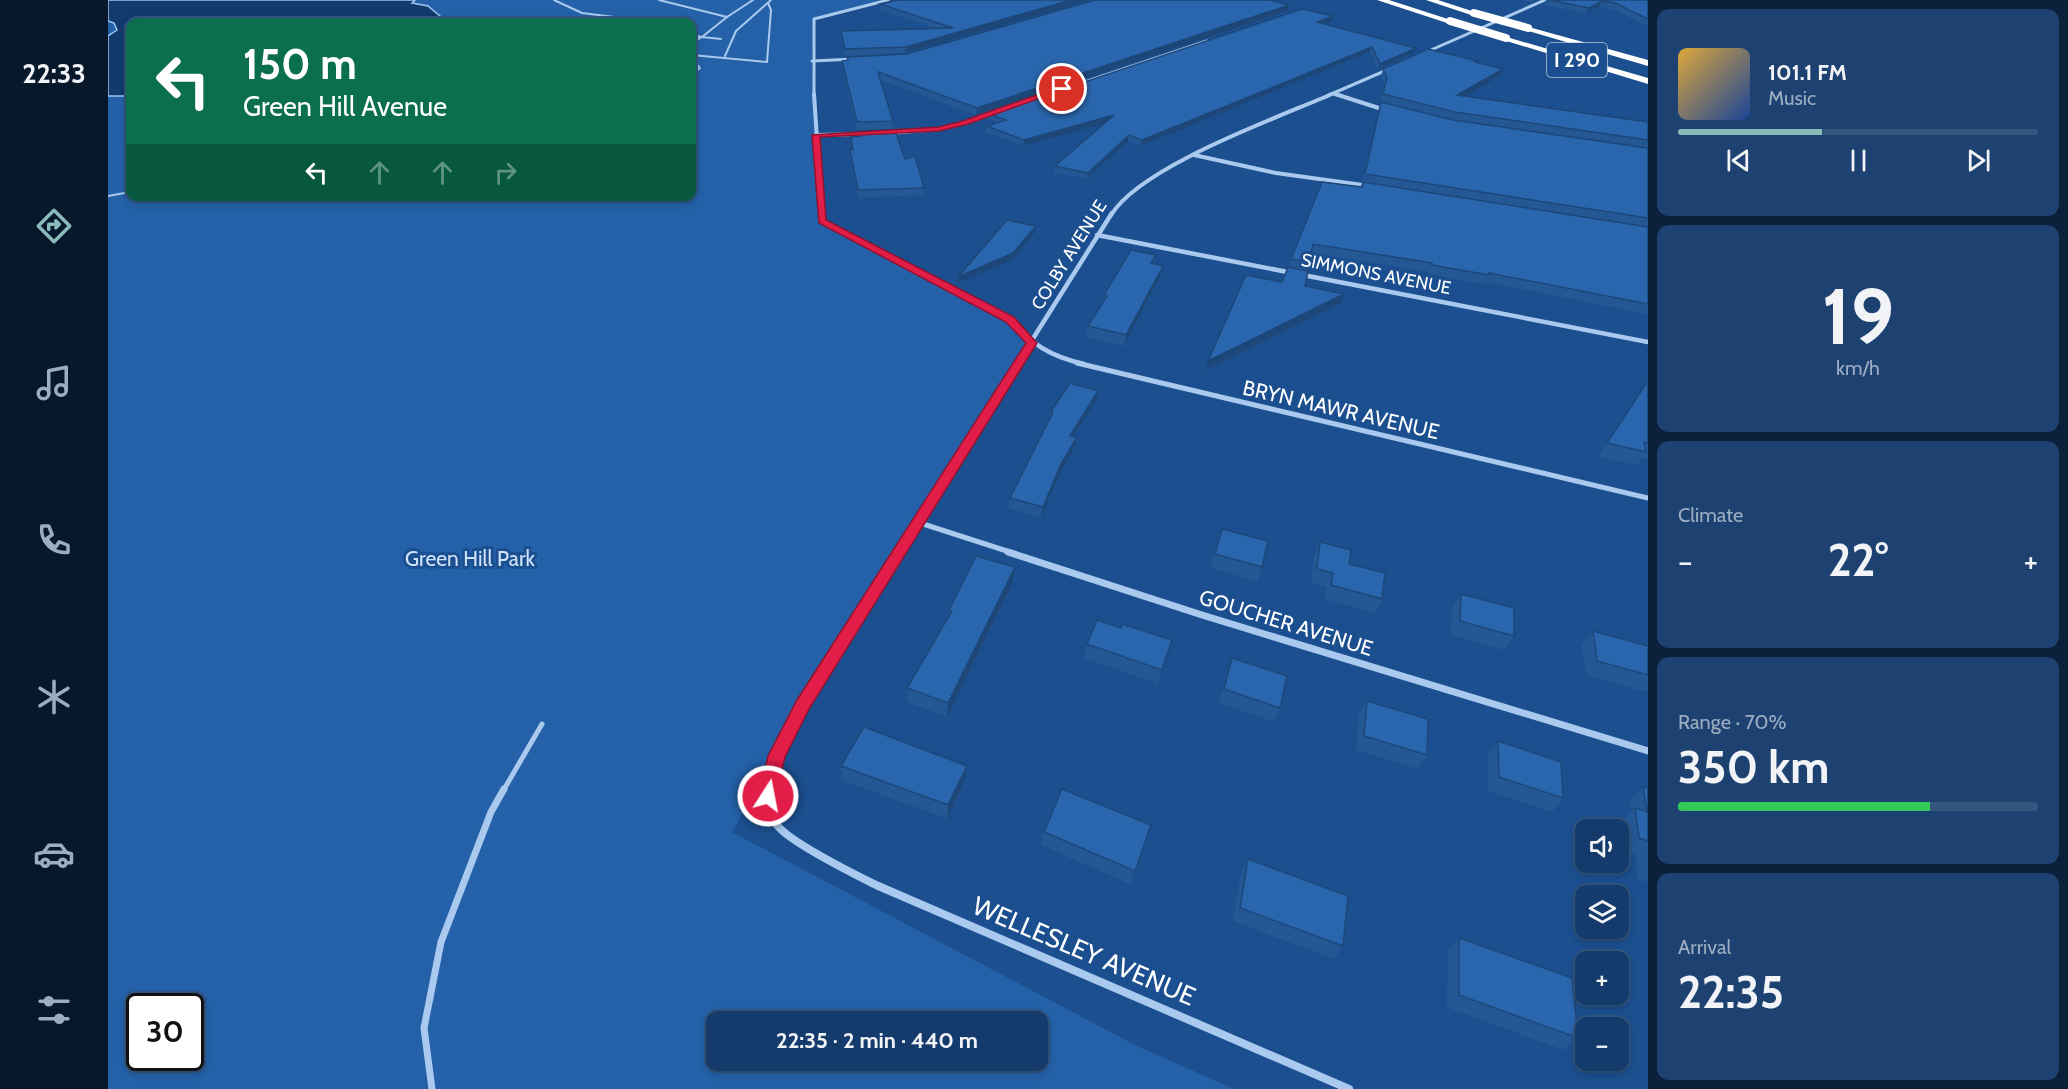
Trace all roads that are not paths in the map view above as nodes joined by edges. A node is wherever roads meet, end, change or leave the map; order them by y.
1 (554, 0) edge
2 (658, 0) edge
3 (753, 0) edge
4 (771, 0) edge
5 (888, 0) edge
6 (1381, 0) edge
7 (1430, 0) edge
8 (1545, 0) edge
9 (768, 3) junction
10 (727, 17) junction
11 (623, 18) edge
12 (696, 36) edge
13 (702, 37) junction
14 (721, 39) dead end
15 (696, 40) edge
16 (1212, 40) edge
17 (724, 56) junction
18 (1419, 56) edge
19 (696, 57) edge
20 (861, 59) edge
21 (812, 61) junction
22 (1648, 63) edge
23 (1394, 67) edge
24 (1648, 81) edge
25 (1335, 93) junction
26 (1393, 112) edge
27 (883, 133) edge
28 (872, 134) edge
29 (816, 135) junction
30 (1193, 155) junction
31 (1379, 188) edge
32 (126, 193) edge
33 (108, 196) edge
34 (1098, 235) junction
35 (1648, 342) edge
36 (1031, 343) junction
37 (1648, 498) edge
38 (917, 522) junction
39 (542, 724) dead end
40 (1648, 751) edge
41 (806, 847) joint
42 (432, 1089) edge
43 (1348, 1089) edge

1 - 11 lane
2 - 10 lane
3 - 10 lane
4 - 9 lane
5 - 21 street
6 - 24 highway, I 290, bridge
7 - 22 highway, I 290, bridge
8 - 18 street
9 - 17 lane
9 - 17 lane
10 - 13 lane
12 - 13 lane
13 - 14 lane
13 - 15 lane
16 - 27 street
17 - 19 lane
20 - 21 street
21 - 29 street
23 - 25 street, COLBY AVENUE
25 - 26 street
25 - 30 street, COLBY AVENUE
28 - 29 street
29 - 36 street, BRYN MAWR AVENUE
30 - 31 street
30 - 34 street, COLBY AVENUE
32 - 33 lane
34 - 35 street, SIMMONS AVENUE
34 - 36 street, COLBY AVENUE
36 - 37 street, BRYN MAWR AVENUE
36 - 38 street, COLBY AVENUE
38 - 40 street, GOUCHER AVENUE
38 - 41 street, COLBY AVENUE
39 - 42 lane
41 - 43 street, WELLESLEY AVENUE

